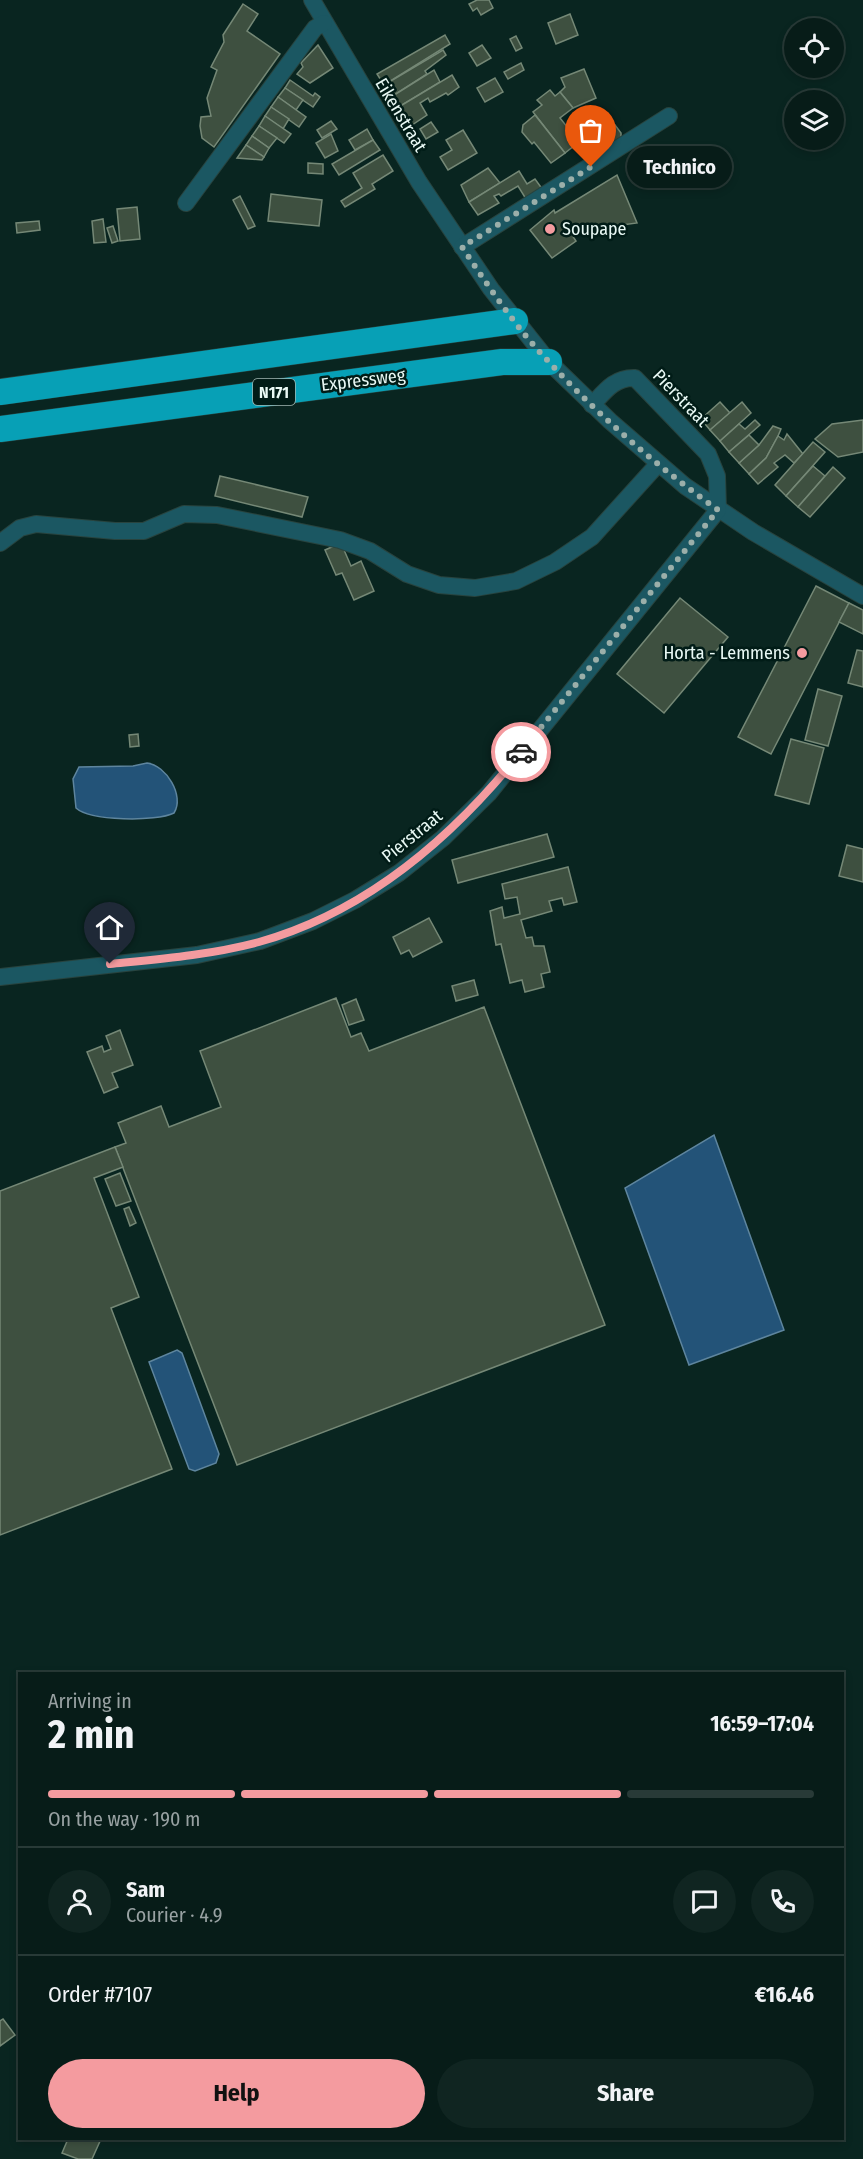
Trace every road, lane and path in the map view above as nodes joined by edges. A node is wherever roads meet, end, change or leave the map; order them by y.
1 (312, 0) edge
2 (324, 23) junction
3 (669, 116) dead end
4 (186, 203) dead end
5 (462, 247) junction
6 (515, 321) junction
7 (549, 362) junction
8 (0, 392) edge
9 (592, 405) junction
10 (0, 429) edge
11 (658, 464) junction
12 (718, 510) junction
13 (0, 543) edge
14 (863, 596) edge
15 (0, 977) edge

1 - 2 street, Eikenstraat
2 - 4 street
2 - 5 street, Eikenstraat
3 - 5 street
5 - 6 street, Eikenstraat
6 - 7 street, Eikenstraat
6 - 8 highway, Expressweg / N171
7 - 9 street, Eikenstraat
7 - 10 highway, Expressweg / N171
9 - 11 street
9 - 12 street, Pierstraat
11 - 12 street
11 - 13 street
12 - 14 street
12 - 15 street, Pierstraat

